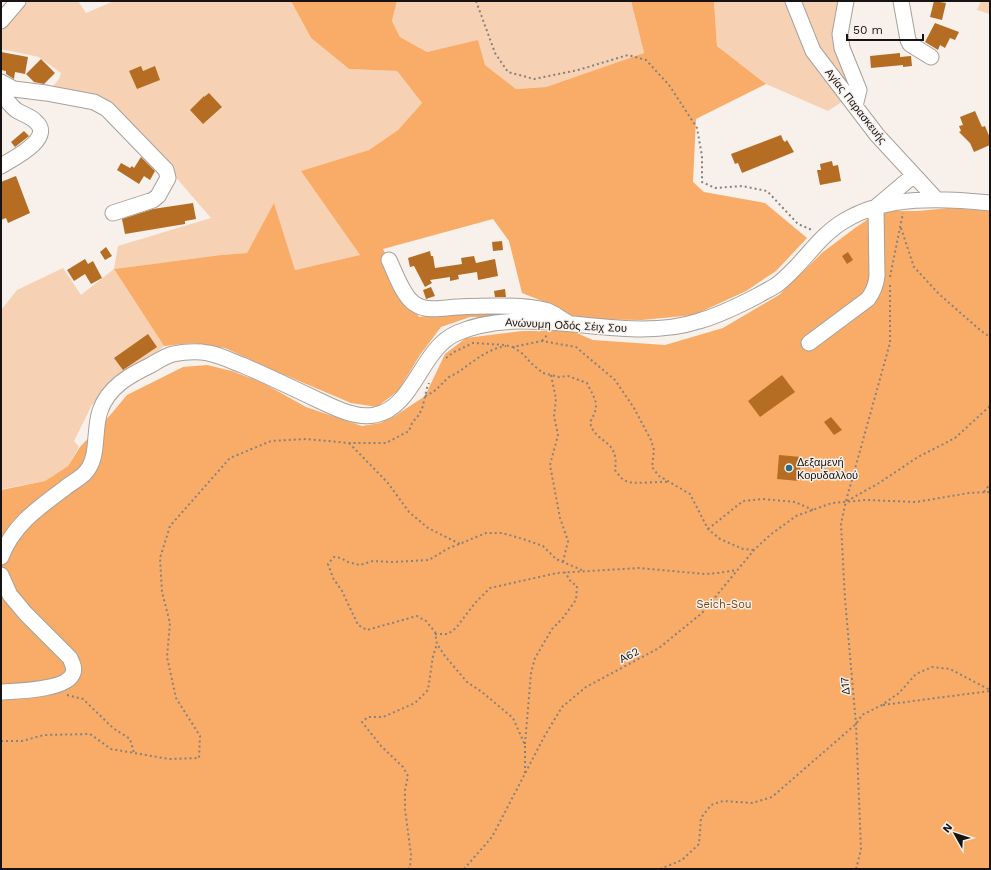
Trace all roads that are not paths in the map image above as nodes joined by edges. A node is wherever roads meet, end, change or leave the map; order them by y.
1 (18, 1) edge
2 (793, 1) edge
3 (846, 1) edge
4 (901, 1) edge
5 (1, 20) edge
6 (931, 57) dead end
7 (1, 82) edge
8 (1, 94) edge
9 (855, 106) junction
10 (1, 166) edge
11 (914, 175) junction
12 (937, 200) junction
13 (990, 203) edge
14 (876, 207) junction
15 (113, 213) dead end
16 (389, 260) dead end
17 (569, 324) junction
18 (809, 343) dead end
19 (1, 557) edge
20 (1, 575) edge
21 (1, 692) edge

1 - 5 street
2 - 9 street, Αγίας Παρασκευής
3 - 9 street
4 - 6 street
7 - 15 street
8 - 10 street
9 - 11 street, Αγίας Παρασκευής
11 - 12 street, Αγίας Παρασκευής
11 - 14 street
12 - 13 street, Ανώνυμη Οδός Σέιχ Σου
12 - 14 street, Ανώνυμη Οδός Σέιχ Σου
14 - 17 street, Ανώνυμη Οδός Σέιχ Σου
14 - 18 street
16 - 17 street
17 - 19 street, Ανώνυμη Οδός Σέιχ Σου
20 - 21 street

